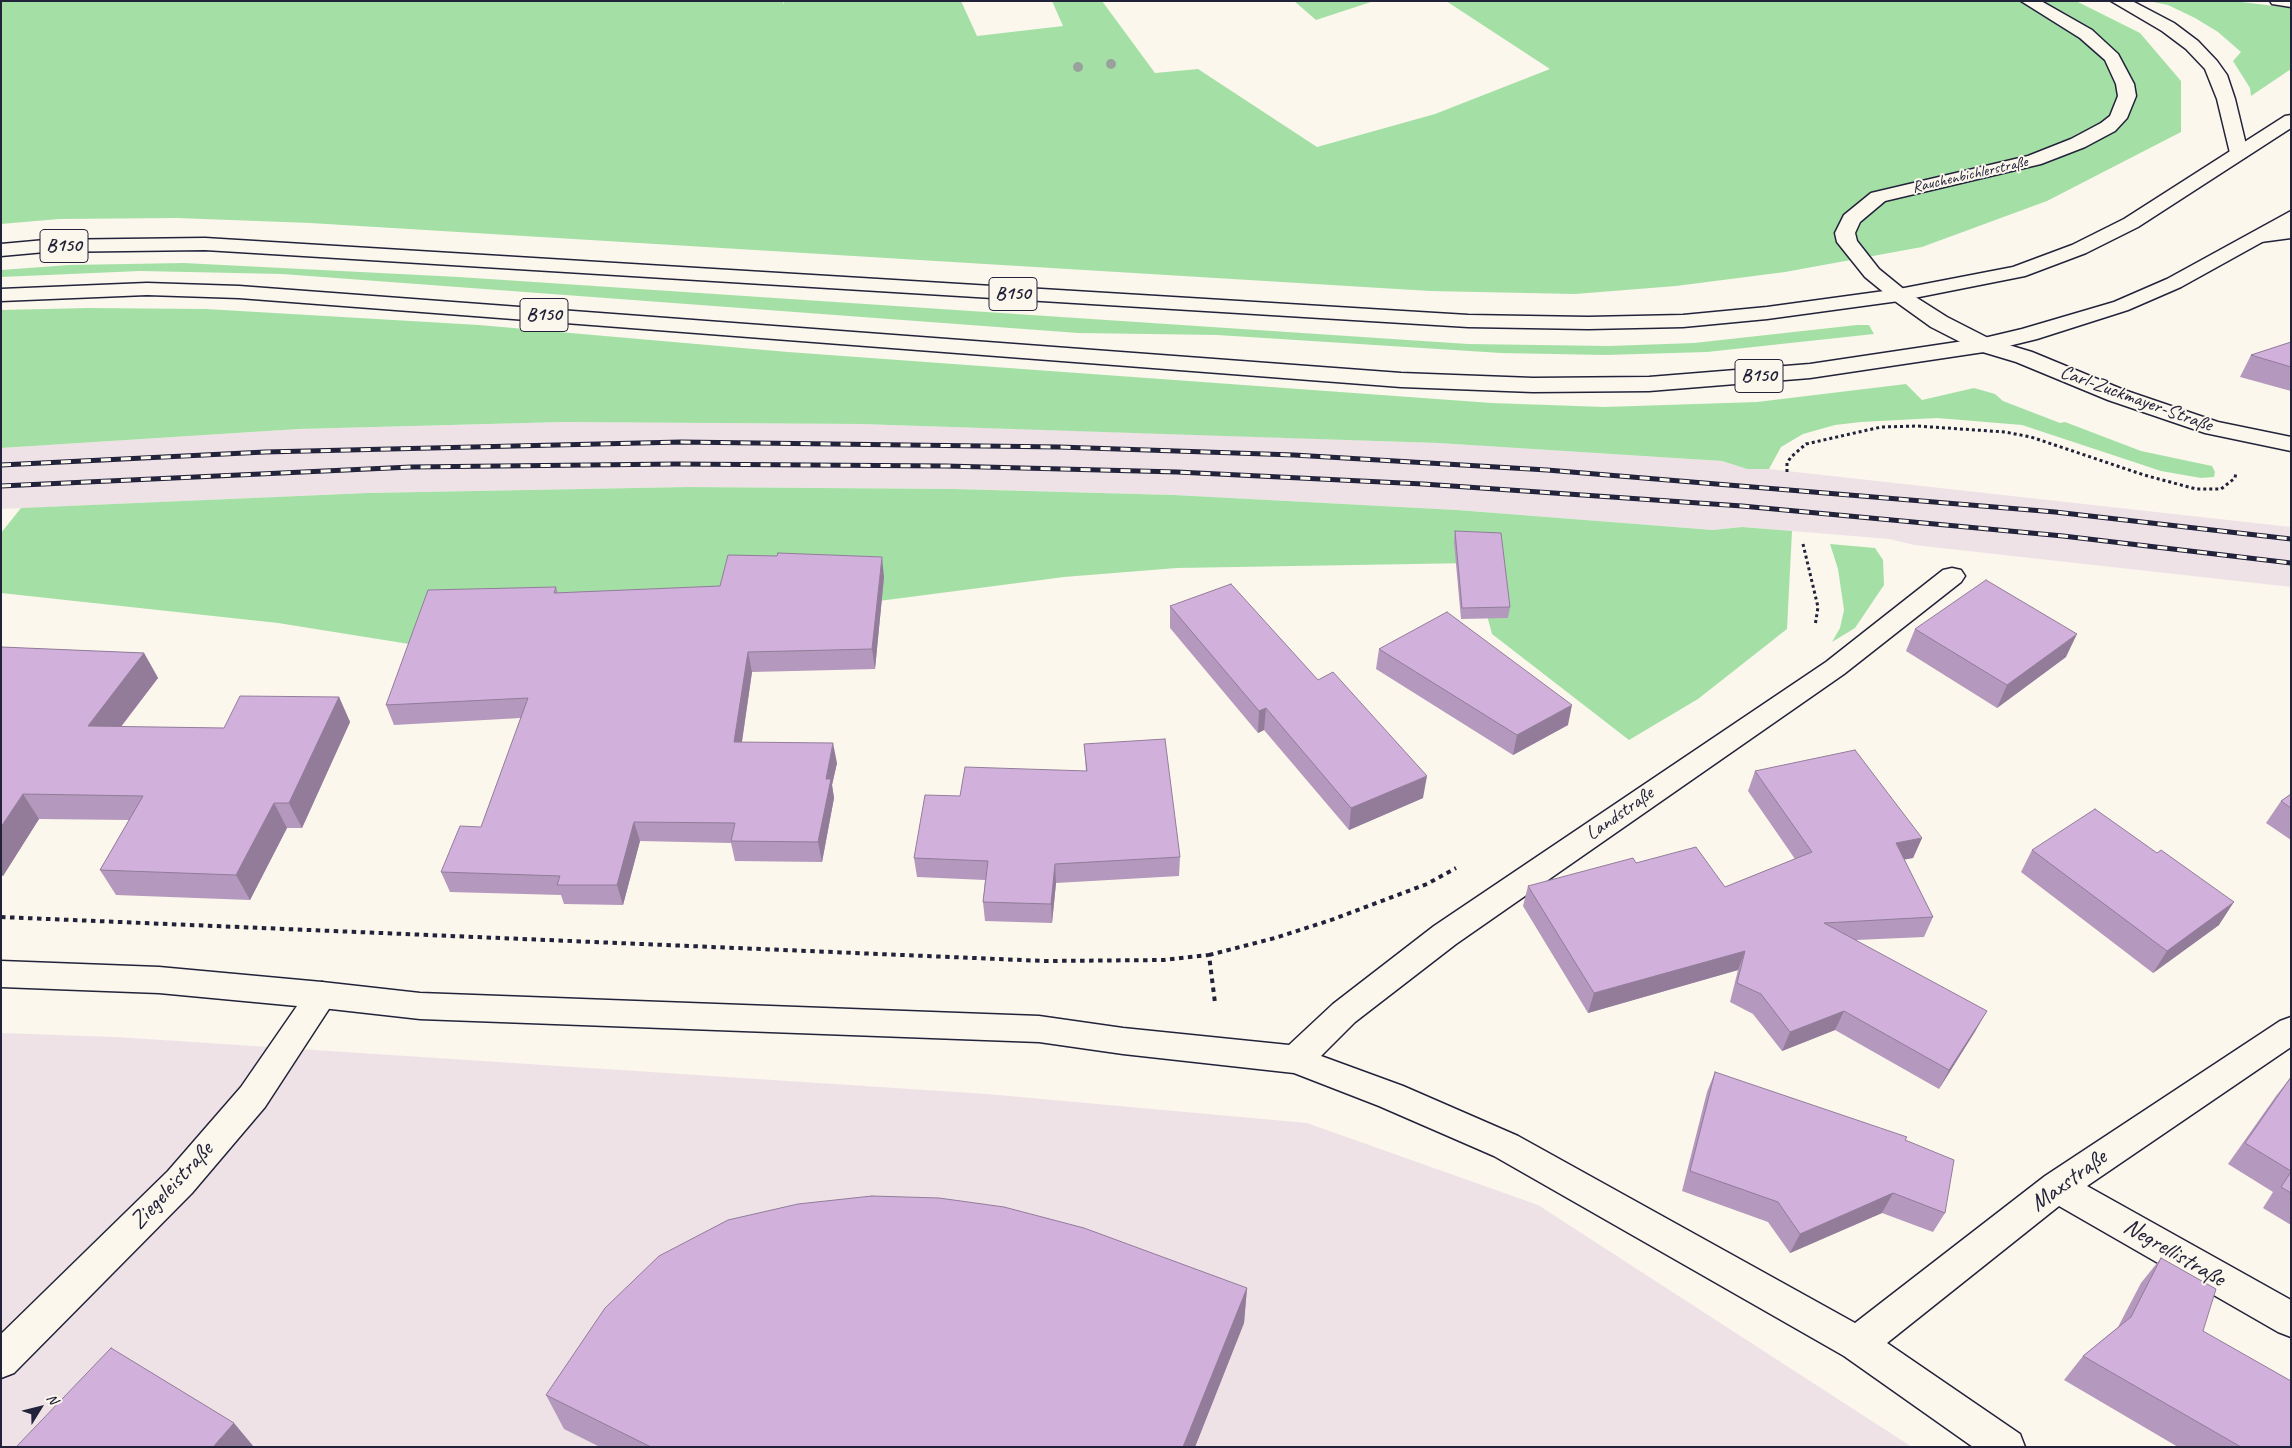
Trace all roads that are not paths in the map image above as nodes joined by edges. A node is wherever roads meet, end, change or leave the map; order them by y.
1 (2029, 1) edge
2 (2119, 1) edge
3 (2278, 1) edge
4 (2291, 2) edge
5 (2291, 120) edge
6 (2239, 153) junction
7 (2291, 217) edge
8 (2291, 232) edge
9 (2262, 236) junction
10 (1, 250) edge
11 (1, 295) edge
12 (1899, 295) junction
13 (1984, 345) junction
14 (2291, 444) edge
15 (1952, 576) dead end
16 (1, 974) edge
17 (322, 995) junction
18 (2291, 1030) edge
19 (1296, 1060) junction
20 (2058, 1187) junction
21 (2291, 1320) edge
22 (1856, 1344) junction
23 (1, 1360) edge
24 (2006, 1447) edge

1 - 12 main road, Rauchenbichlerstraße
2 - 6 main road
3 - 4 main road
5 - 6 main road, B150
6 - 12 main road, B150
7 - 9 main road, B150
8 - 9 main road
9 - 13 main road, B150
10 - 12 main road, B150
11 - 13 main road, B150
12 - 13 main road, Rauchenbichlerstraße
13 - 14 main road, Carl-Zuckmayer-Straße
15 - 19 main road, Landstraße
16 - 17 main road
17 - 19 main road
17 - 23 main road, Ziegeleistraße
18 - 20 main road, Maxstraße
19 - 22 main road
20 - 21 main road, Negrellistraße
20 - 22 main road, Maxstraße
22 - 24 main road

